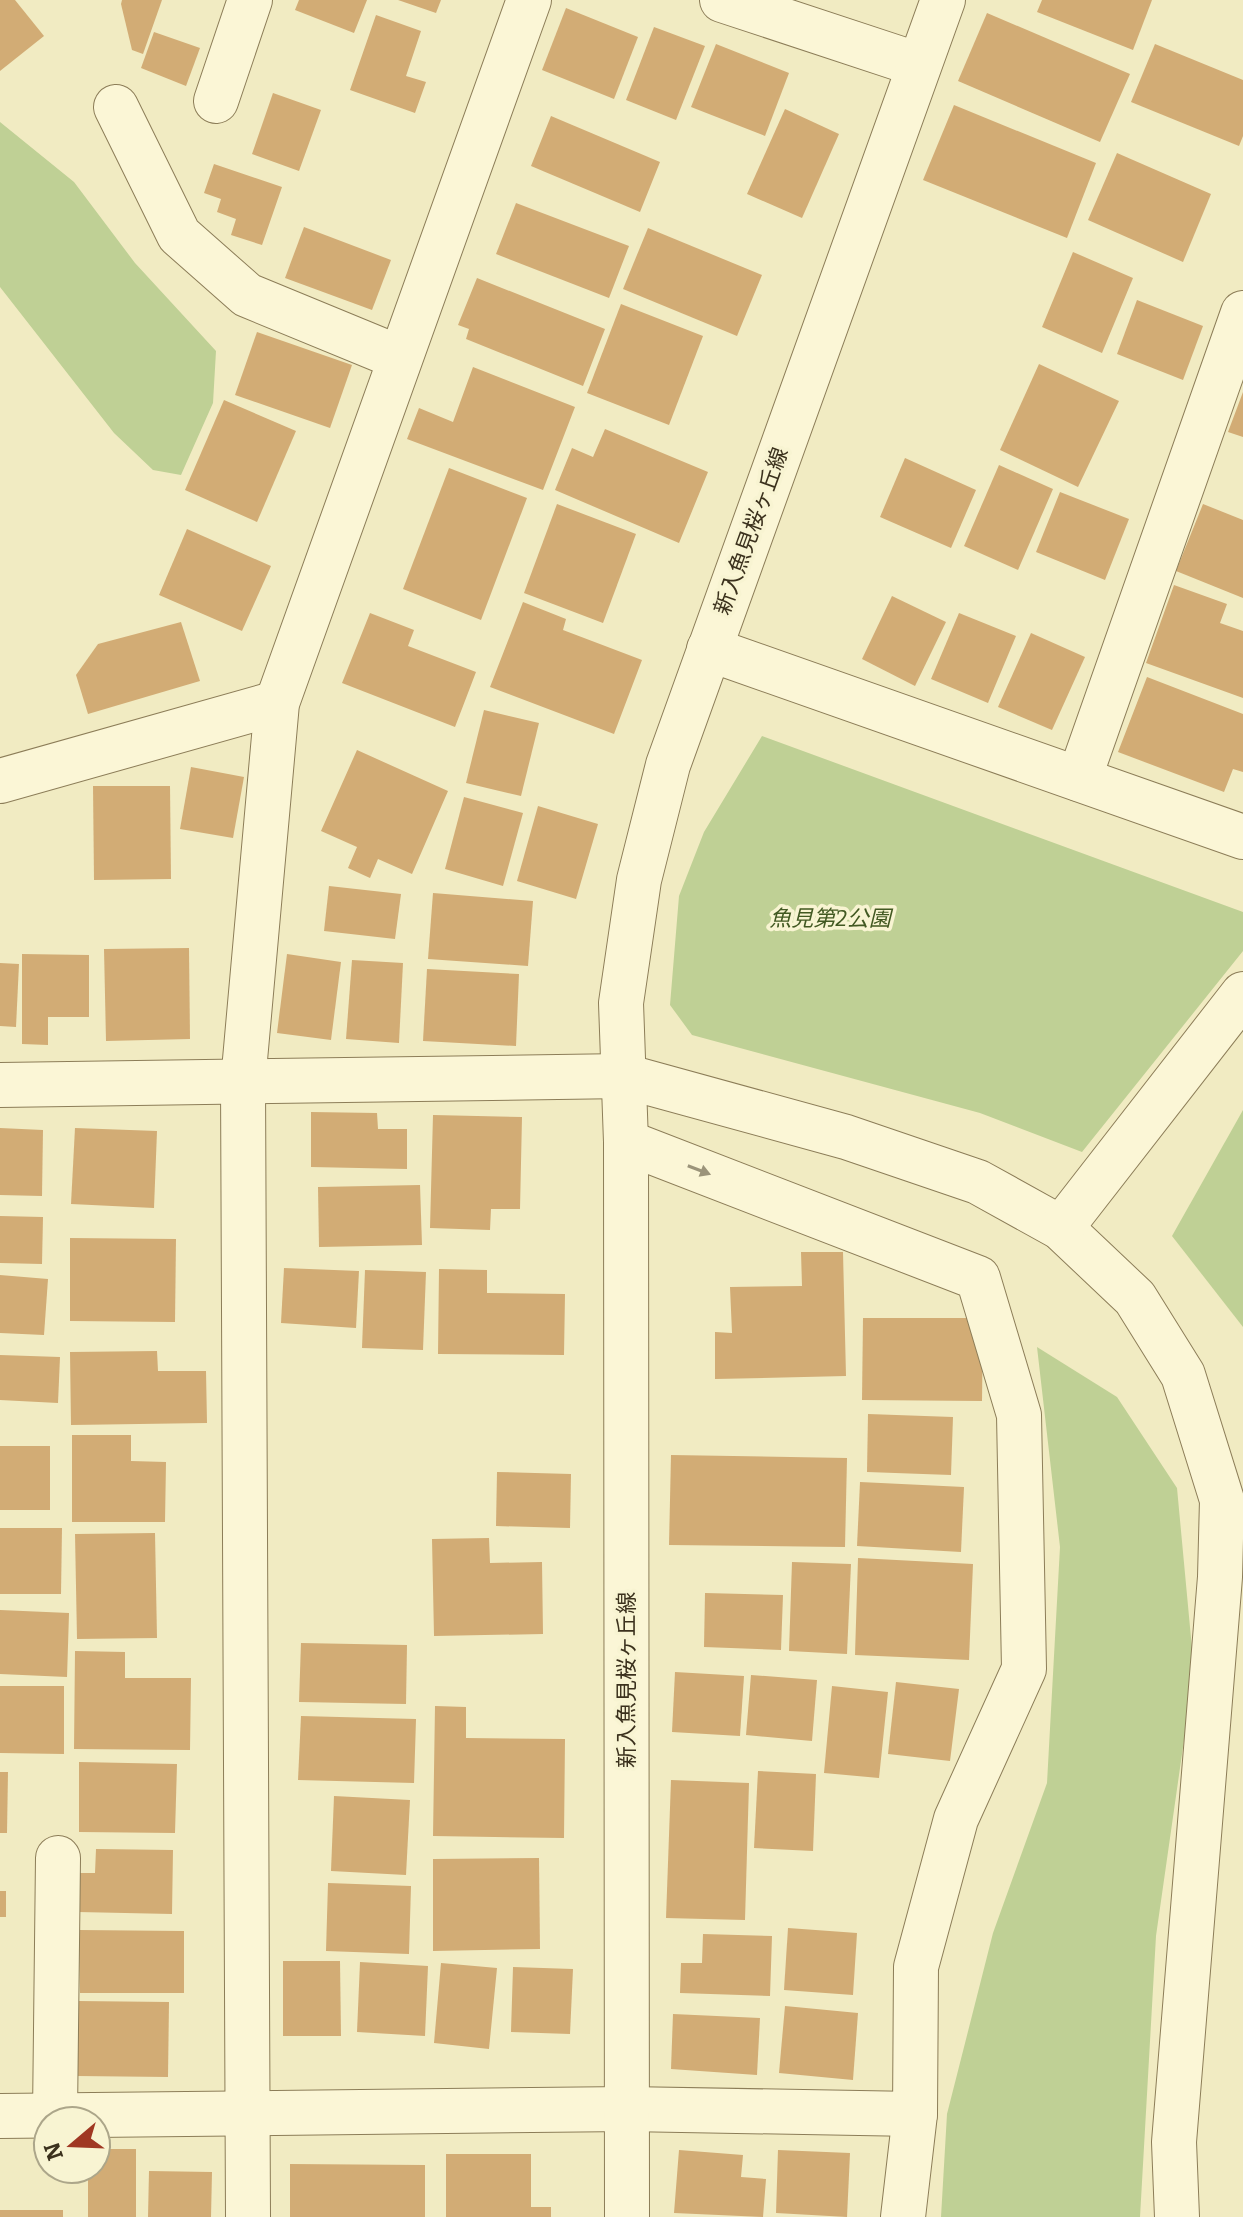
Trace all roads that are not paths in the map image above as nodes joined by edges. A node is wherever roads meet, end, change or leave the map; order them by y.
1 (250, 0) edge
2 (529, 0) edge
3 (722, 0) edge
4 (943, 0) edge
5 (919, 65) junction
6 (216, 101) dead end
7 (116, 107) dead end
8 (1243, 313) edge
9 (400, 358) junction
10 (709, 649) junction
11 (277, 703) junction
12 (1079, 779) junction
13 (0, 781) edge
14 (1243, 837) edge
15 (1243, 994) edge
16 (624, 1076) junction
17 (243, 1082) junction
18 (0, 1085) edge
19 (626, 1142) junction
20 (1061, 1228) junction
21 (58, 1858) dead end
22 (55, 2105) edge
23 (627, 2109) junction
24 (915, 2114) junction
25 (32, 2115) edge
26 (112, 2115) edge
27 (248, 2115) junction
28 (0, 2116) edge
29 (248, 2217) edge
30 (627, 2217) edge
31 (903, 2217) edge
32 (1177, 2217) edge

1 - 6 street
2 - 9 street
3 - 5 street
4 - 5 street, 新入魚見桜ヶ丘線
5 - 10 street, 新入魚見桜ヶ丘線
7 - 9 street
8 - 12 street
9 - 11 street
10 - 12 street
10 - 16 street, 新入魚見桜ヶ丘線
11 - 13 street
11 - 17 street
12 - 14 street
15 - 20 street
16 - 17 street
16 - 19 street, 新入魚見桜ヶ丘線
16 - 20 street
17 - 18 street
17 - 27 street
19 - 23 street, 新入魚見桜ヶ丘線
19 -> 24 street
20 - 32 street
21 - 22 street
23 - 24 street
23 - 27 street
23 - 30 street, 新入魚見桜ヶ丘線
24 - 31 street
25 - 28 street
26 - 27 street
27 - 29 street

